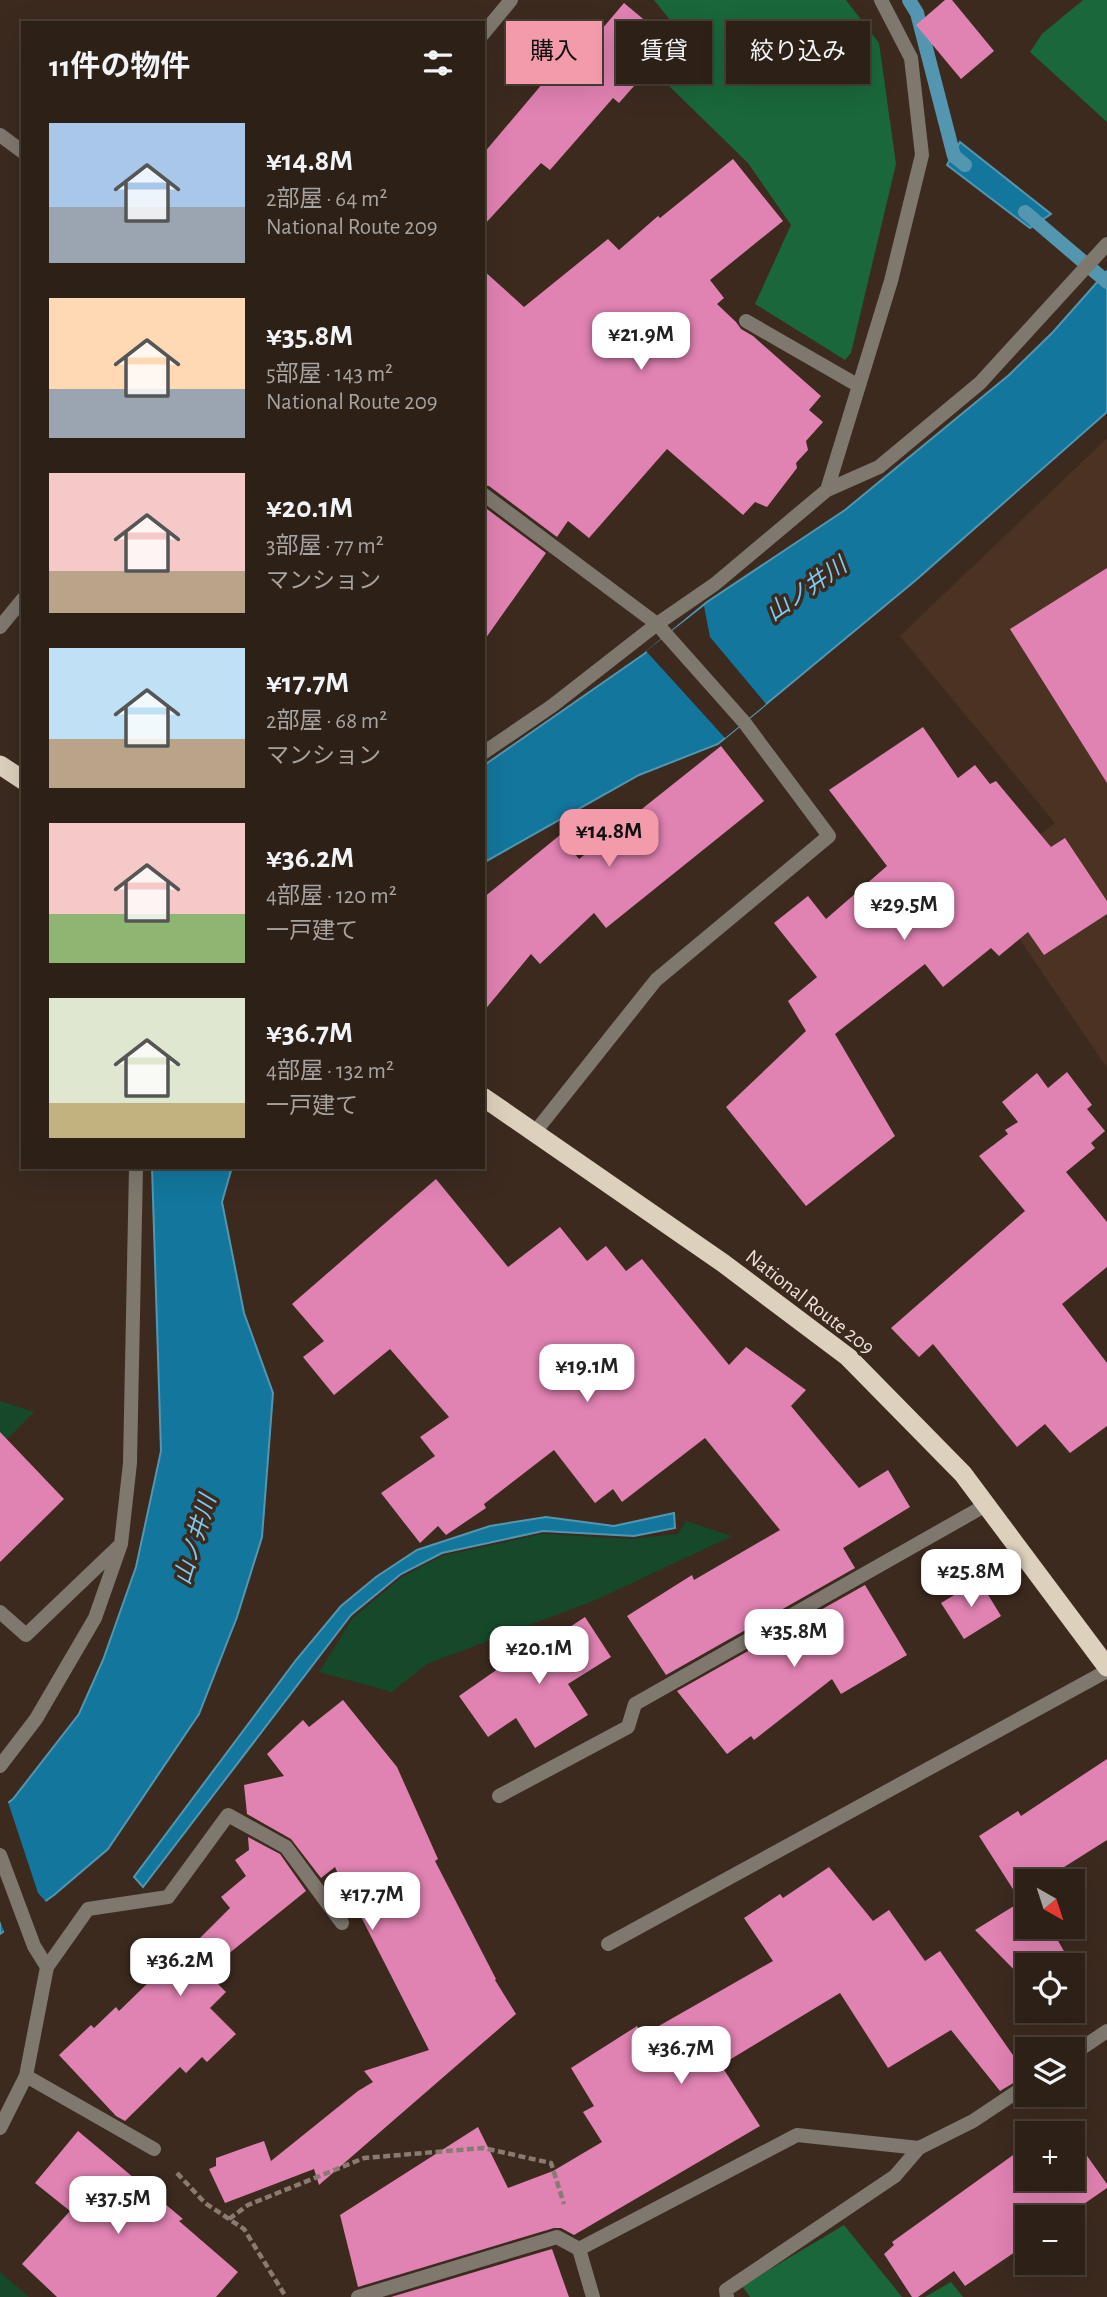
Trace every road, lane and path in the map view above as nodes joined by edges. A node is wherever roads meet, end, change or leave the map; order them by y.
1 (511, 0) edge
2 (881, 0) edge
3 (485, 32) edge
4 (0, 135) edge
5 (21, 151) edge
6 (1107, 244) edge
7 (746, 321) dead end
8 (859, 386) junction
9 (827, 490) junction
10 (485, 496) edge
11 (21, 601) edge
12 (0, 627) edge
13 (662, 629) junction
14 (485, 751) edge
15 (0, 765) edge
16 (21, 779) edge
17 (485, 1098) edge
18 (535, 1132) junction
19 (135, 1169) edge
20 (986, 1504) junction
21 (121, 1544) junction
22 (0, 1612) edge
23 (1107, 1669) edge
24 (0, 1766) edge
25 (499, 1796) dead end
26 (0, 1855) edge
27 (342, 1923) dead end
28 (608, 1944) dead end
29 (47, 1967) junction
30 (1107, 2031) edge
31 (1085, 2046) edge
32 (26, 2076) junction
33 (1015, 2093) edge
34 (0, 2128) edge
35 (919, 2148) junction
36 (155, 2149) joint
37 (229, 2219) junction
38 (579, 2249) junction
39 (286, 2297) edge
40 (358, 2297) edge
41 (593, 2297) edge
42 (727, 2297) edge

1 - 3 street
2 - 8 street
4 - 5 street
6 - 9 street
7 - 8 street
8 - 9 street
9 - 13 street
10 - 13 street
11 - 12 street
13 - 14 street
13 - 18 street
15 - 16 highway
17 - 18 highway, National Route 209
18 - 20 highway, National Route 209
19 - 21 street
20 - 23 highway, National Route 209
20 - 25 street
21 - 22 street
21 - 24 street
23 - 28 street
26 - 29 street
27 - 29 street
29 - 32 street
30 - 31 street
32 - 34 street
32 - 36 street
33 - 35 street
35 - 38 street
35 - 42 street
36 - 37 path
37 - 38 path
37 - 39 path
38 - 40 street
38 - 41 street

